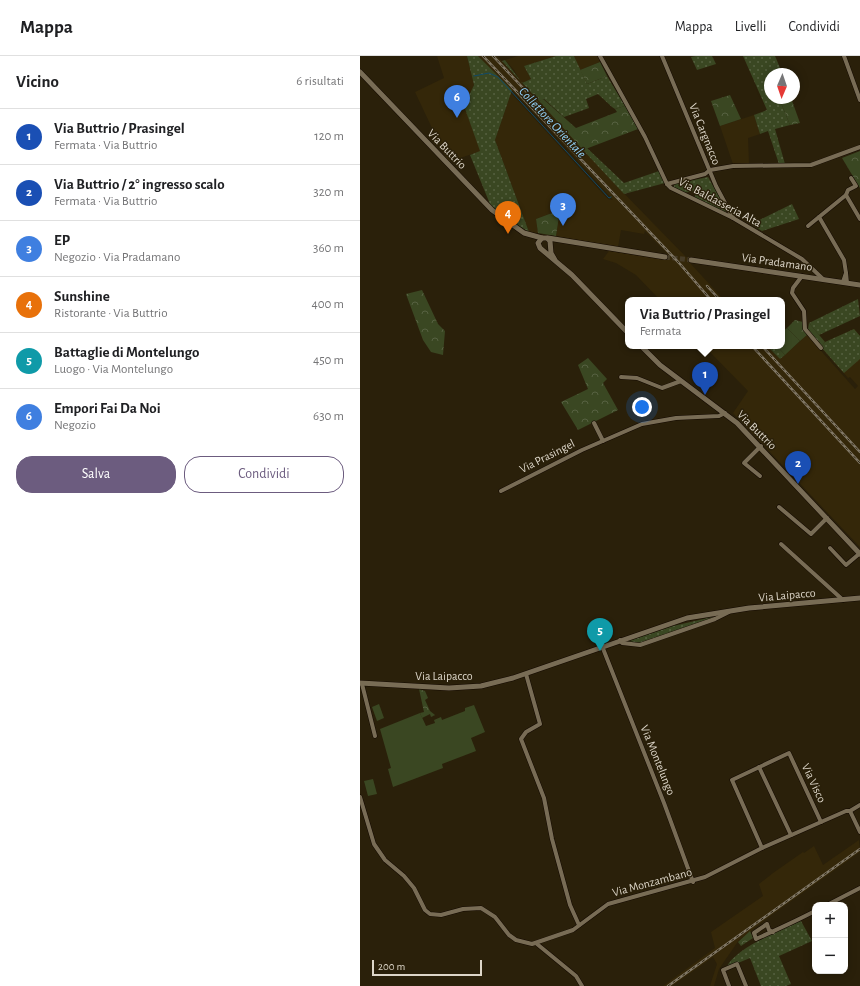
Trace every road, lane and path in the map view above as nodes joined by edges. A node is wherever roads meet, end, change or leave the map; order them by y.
1 (600, 56) edge
2 (662, 56) edge
3 (844, 56) edge
4 (360, 72) edge
5 (860, 100) edge
6 (860, 147) edge
7 (710, 170) junction
8 (851, 178) dead end
9 (667, 184) junction
10 (846, 196) junction
11 (733, 218) junction
12 (819, 218) junction
13 (860, 219) edge
14 (808, 226) dead end
15 (525, 233) junction
16 (542, 238) junction
17 (548, 238) junction
18 (565, 241) junction
19 (539, 246) junction
20 (551, 246) junction
21 (544, 250) junction
22 (665, 257) tunnel mouth
23 (555, 260) junction
24 (691, 260) tunnel mouth
25 (802, 276) junction
26 (823, 279) junction
27 (845, 282) junction
28 (860, 285) edge
29 (625, 330) edge
30 (820, 348) dead end
31 (644, 349) edge
32 (621, 376) dead end
33 (681, 381) junction
34 (725, 413) junction
35 (594, 423) dead end
36 (603, 441) junction
37 (760, 446) junction
38 (760, 476) dead end
39 (501, 491) dead end
40 (779, 507) dead end
41 (827, 518) junction
42 (781, 544) dead end
43 (830, 548) dead end
44 (860, 554) edge
45 (860, 599) edge
46 (843, 600) junction
47 (733, 610) junction
48 (620, 640) junction
49 (602, 646) junction
50 (526, 674) junction
51 (361, 684) edge
52 (375, 736) dead end
53 (759, 767) junction
54 (360, 797) edge
55 (860, 805) edge
56 (850, 811) junction
57 (821, 822) junction
58 (860, 832) edge
59 (792, 835) junction
60 (762, 848) junction
61 (693, 882) junction
62 (860, 888) edge
63 (833, 902) edge
64 (812, 912) edge
65 (579, 925) junction
66 (773, 932) junction
67 (537, 944) junction
68 (582, 986) edge
69 (729, 986) edge
70 (746, 986) edge

1 - 9 street, Via Baldasseria Alta
2 - 7 street, Via Cargnacco
3 - 5 street
4 - 15 street, Via Buttrio
6 - 7 street
7 - 9 street
7 - 11 street, Via Cargnacco
8 - 10 street
9 - 11 street, Via Baldasseria Alta
10 - 12 street
10 - 13 street
11 - 26 street, Via Baldasseria Alta
12 - 14 street
12 - 27 street
15 - 16 street, Via Buttrio
15 - 19 street, Via Buttrio
16 - 17 street, Via Buttrio
16 - 19 street
17 - 18 street
17 - 20 street
18 - 20 street
18 - 22 street
19 - 21 street, Via Buttrio
20 - 21 street
20 - 23 street
21 - 23 street, Via Buttrio
23 - 29 street, Via Buttrio
24 - 25 street, Via Pradamano
25 - 26 street, Via Pradamano
25 - 30 street
26 - 27 street, Via Pradamano
27 - 28 street, Via Pradamano
31 - 33 street, Via Buttrio
32 - 33 street
33 - 34 street, Via Buttrio
34 - 36 street, Via Prasingel
34 - 37 street, Via Buttrio
35 - 36 street
36 - 39 street, Via Prasingel
37 - 38 street
37 - 41 street, Via Buttrio
40 - 41 street
41 - 44 street, Via Buttrio
42 - 46 street, Via Laipacco
43 - 44 street, Via Buttrio
45 - 46 street, Via Laipacco
46 - 47 street, Via Laipacco
47 - 48 street, Via Laipacco
47 - 48 street, Via Laipacco
48 - 49 street, Via Laipacco
49 - 50 street, Via Laipacco
49 - 61 street, Via Montelungo
50 - 51 street, Via Laipacco
50 - 65 street
51 - 52 street
53 - 57 street, Via Visco
53 - 59 street
53 - 60 street
54 - 67 street
55 - 56 street, Via Monzambano
56 - 57 street, Via Monzambano
56 - 58 street
57 - 59 street, Via Monzambano
59 - 60 street, Via Monzambano
60 - 61 street, Via Monzambano
61 - 65 street, Via Monzambano
62 - 63 street
64 - 66 street
65 - 67 street, Via Monzambano
66 - 66 street
67 - 68 street
69 - 70 street

